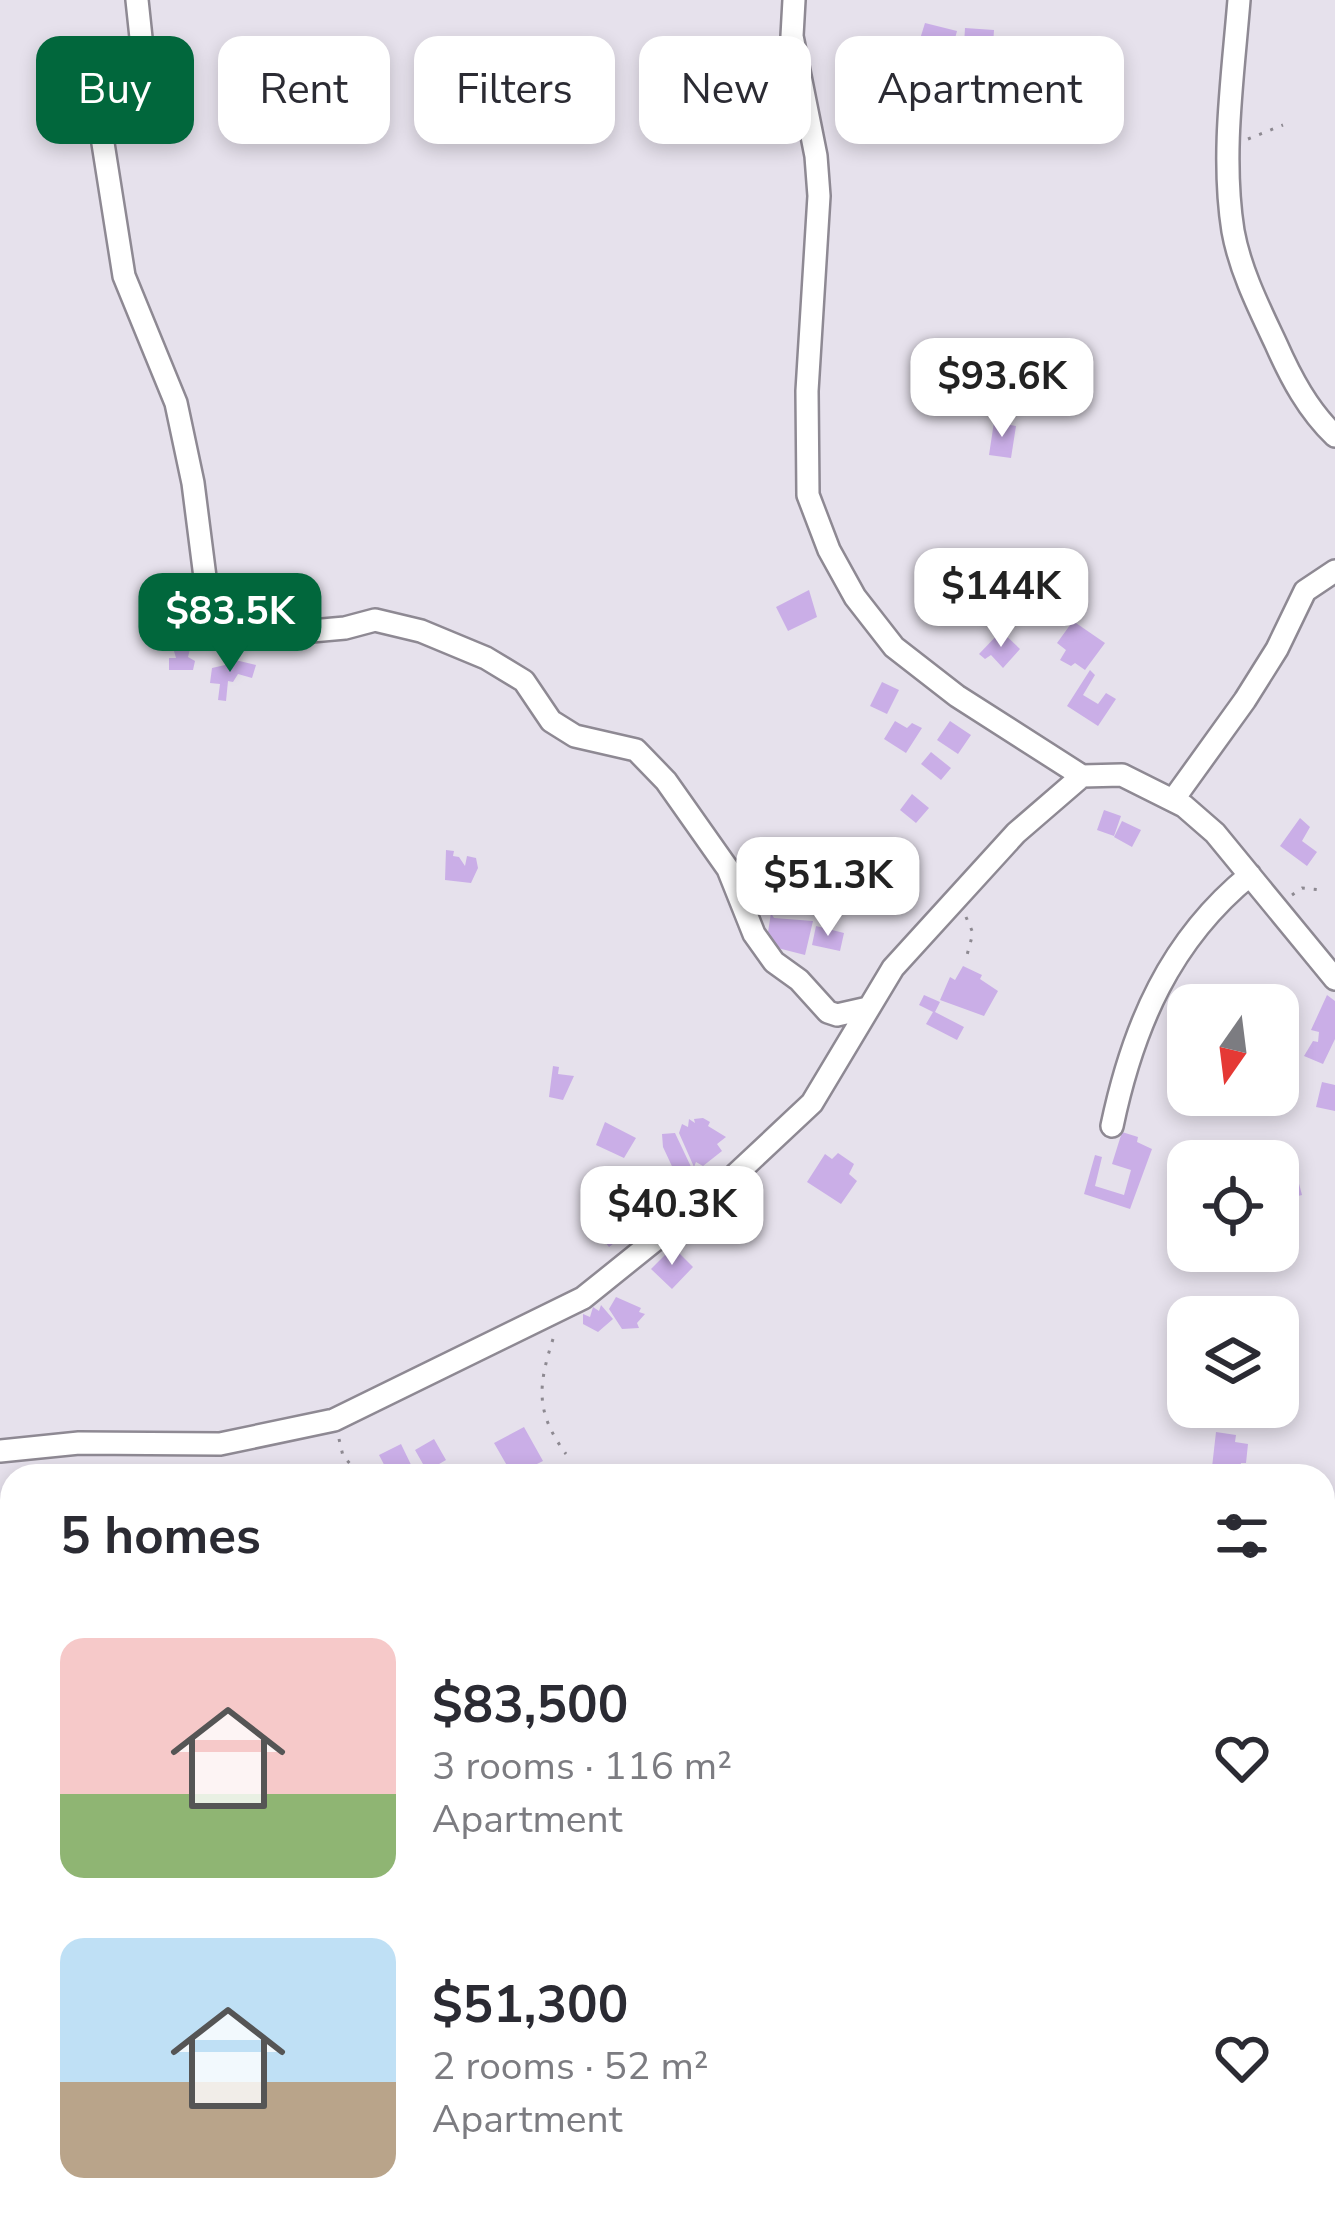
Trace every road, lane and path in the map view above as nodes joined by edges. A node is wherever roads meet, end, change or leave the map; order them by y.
1 (137, 0) edge
2 (794, 0) edge
3 (1239, 0) edge
4 (1282, 125) dead end
5 (1229, 146) junction
6 (1335, 436) edge
7 (1335, 571) edge
8 (1082, 776) junction
9 (1173, 800) junction
10 (1250, 874) junction
11 (966, 887) junction
12 (1321, 890) dead end
13 (1275, 905) junction
14 (967, 955) dead end
15 (1335, 979) edge
16 (868, 1008) junction
17 (1112, 1126) dead end
18 (563, 1308) junction
19 (334, 1420) junction
20 (0, 1451) edge
21 (566, 1454) dead end
22 (351, 1464) edge

1 - 16 street
2 - 8 street
3 - 5 street
4 - 5 path
5 - 6 street
7 - 9 street
8 - 9 street
8 - 11 street
9 - 10 street
10 - 13 street
10 - 17 street
11 - 14 path
11 - 16 street
12 - 13 path
13 - 15 street
16 - 18 street
18 - 19 street
18 - 21 path
19 - 20 street
19 - 22 path

